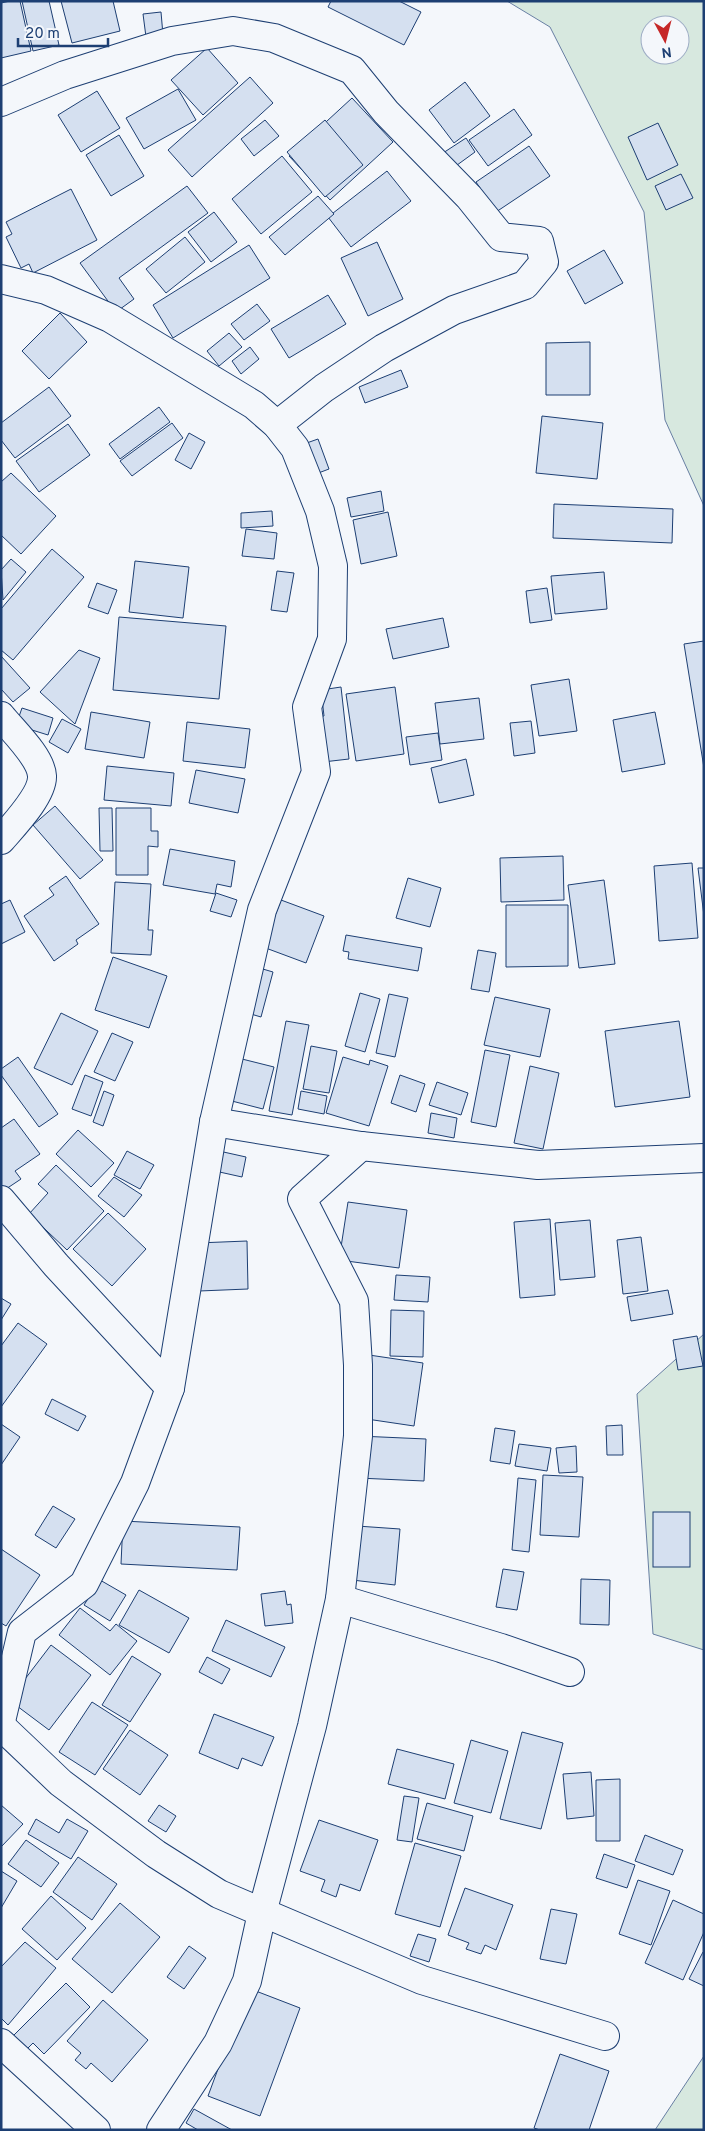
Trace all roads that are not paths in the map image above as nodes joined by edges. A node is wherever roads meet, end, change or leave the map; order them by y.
1 (1, 102) edge
2 (1, 279) edge
3 (277, 425) junction
4 (1, 716) edge
5 (1, 840) edge
6 (214, 1122) junction
7 (361, 1146) junction
8 (704, 1158) edge
9 (1, 1200) edge
10 (170, 1388) junction
11 (340, 1599) junction
12 (570, 1672) dead end
13 (1, 1721) edge
14 (1, 1726) edge
15 (262, 1913) junction
16 (605, 2036) dead end
17 (1, 2043) edge
18 (96, 2130) edge
19 (161, 2130) edge

1 - 3 street
2 - 3 street
3 - 6 street
4 - 5 street
6 - 7 street
6 - 10 street
7 - 8 street
7 - 11 street
9 - 10 street
10 - 13 street
11 - 12 street
11 - 15 street
14 - 15 street
15 - 16 street
15 - 19 street
17 - 18 street

